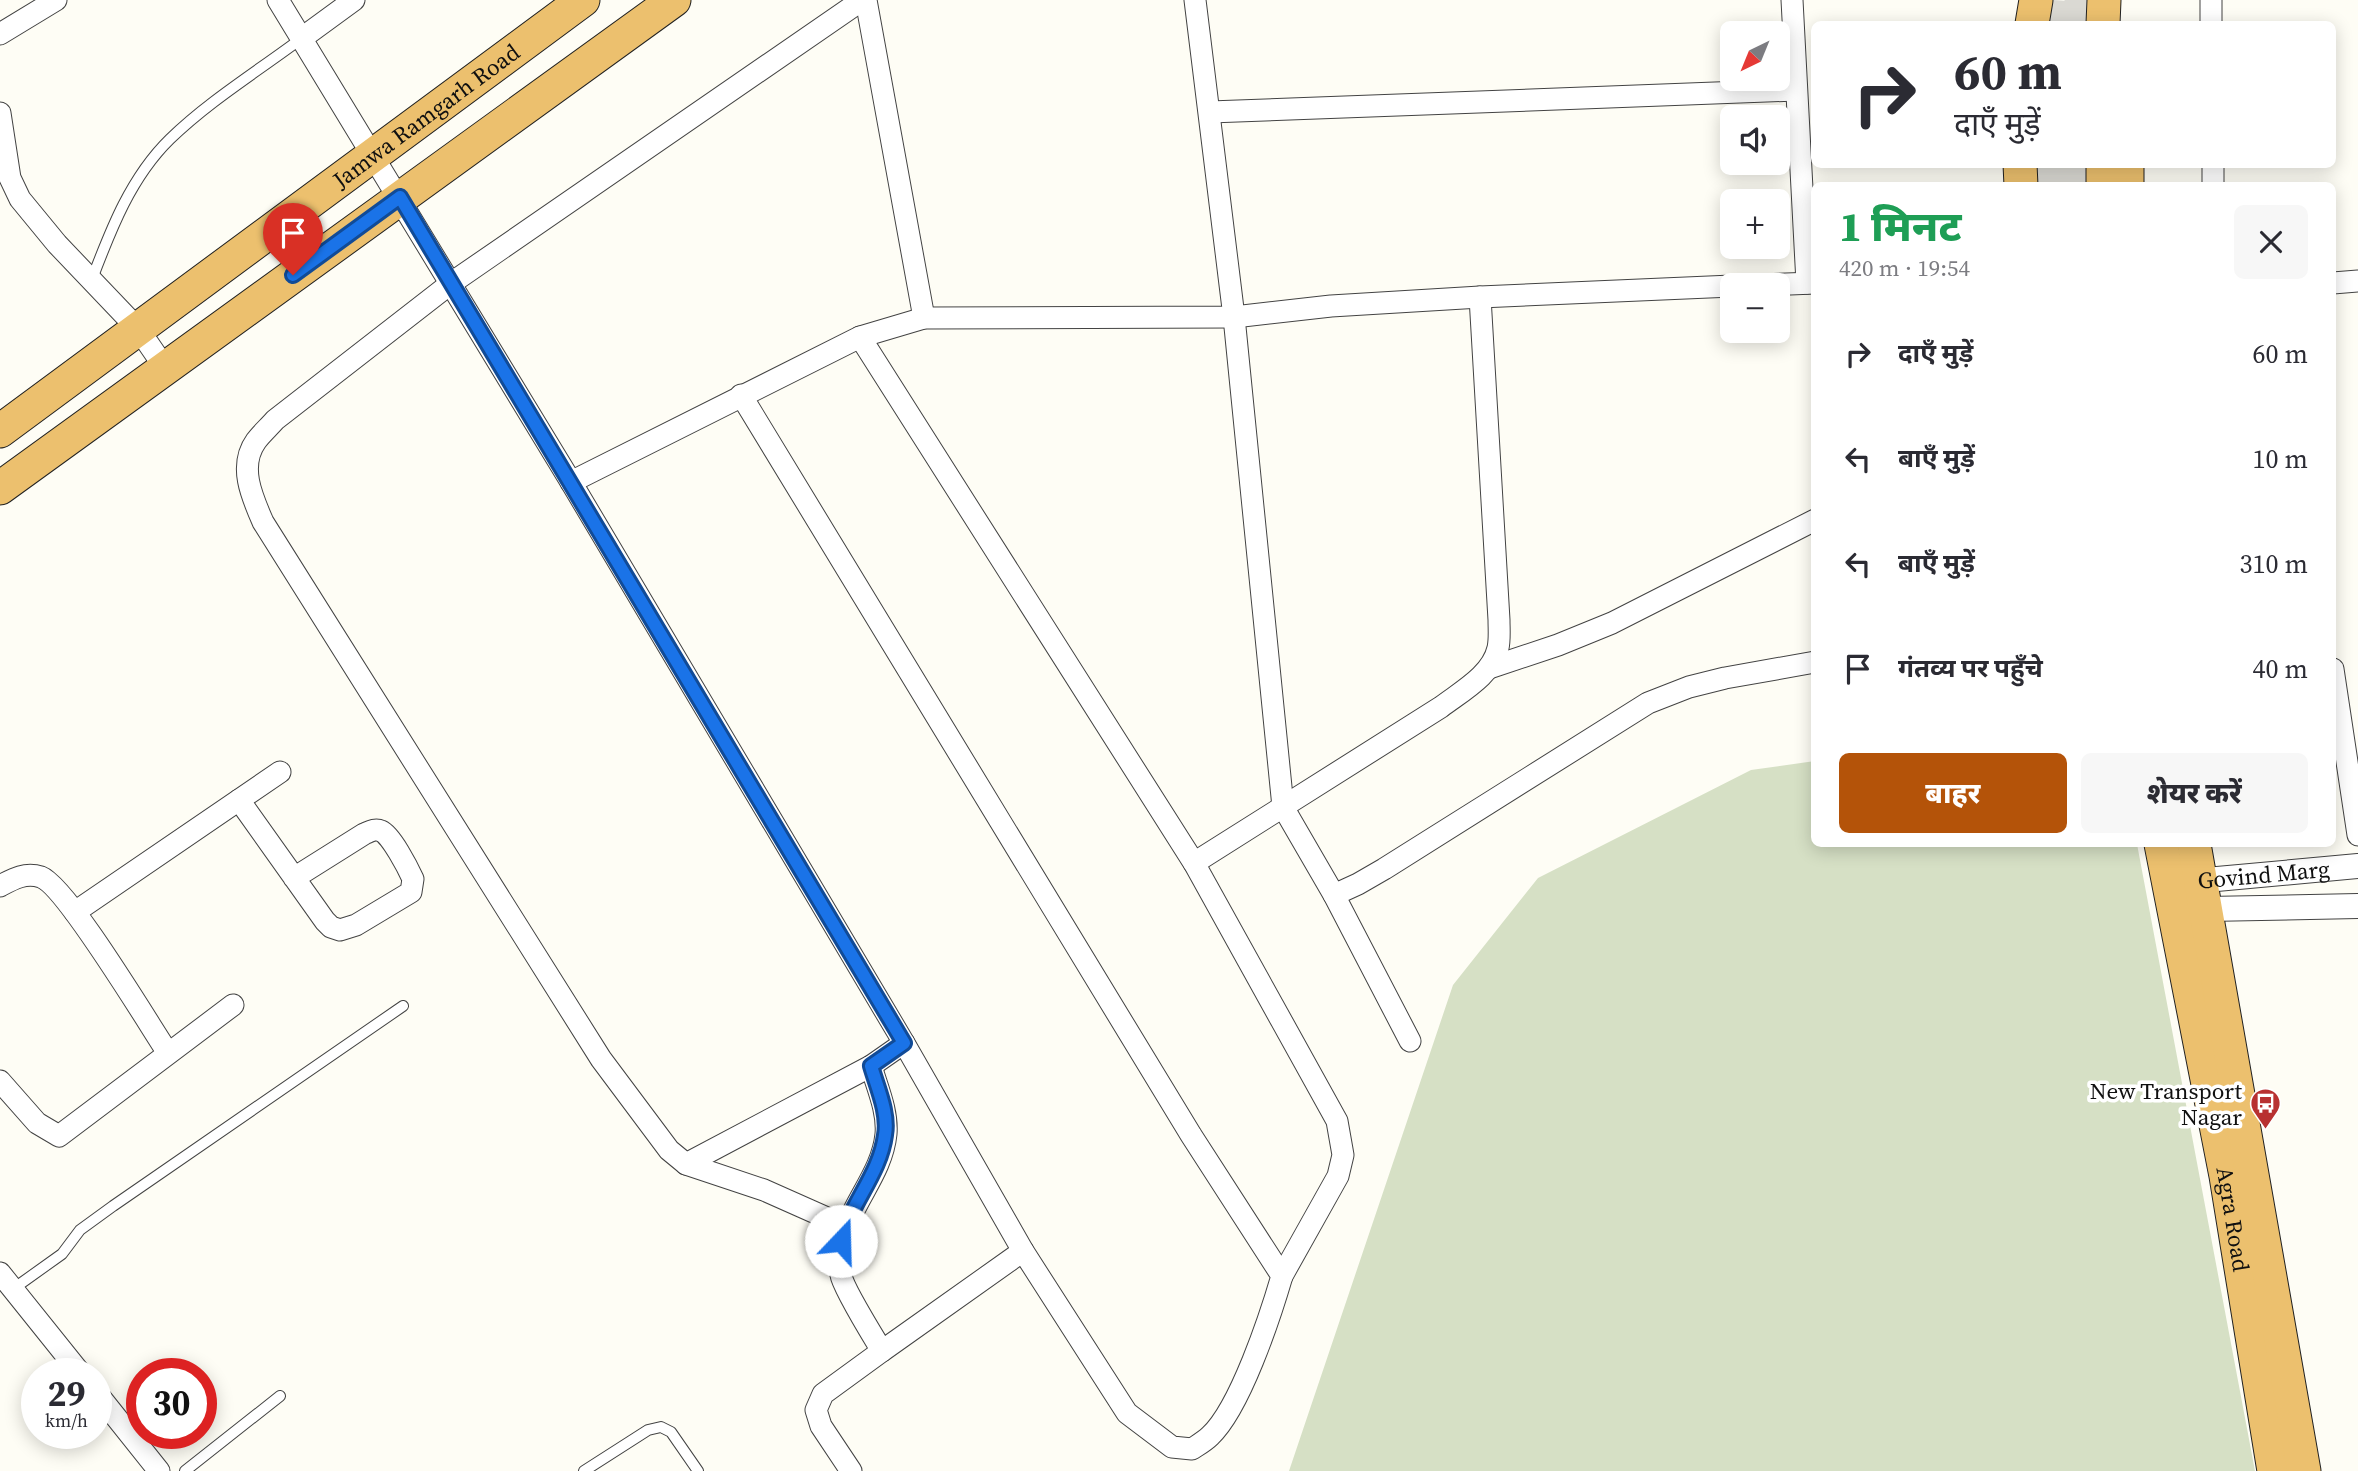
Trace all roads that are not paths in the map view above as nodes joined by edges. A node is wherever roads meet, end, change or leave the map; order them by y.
1 (56, 0) edge
2 (278, 0) edge
3 (354, 0) edge
4 (583, 0) edge
5 (674, 0) edge
6 (864, 0) edge
7 (1195, 0) edge
8 (1792, 0) edge
9 (2036, 0) edge
10 (2104, 0) edge
11 (2127, 0) edge
12 (2211, 0) edge
13 (2032, 21) edge
14 (2104, 21) edge
15 (2127, 21) edge
16 (2211, 21) edge
17 (0, 34) edge
18 (302, 38) junction
19 (1796, 90) junction
20 (1210, 112) junction
21 (0, 113) edge
22 (372, 155) junction
23 (400, 197) junction
24 (92, 279) junction
25 (2358, 281) edge
26 (1811, 283) edge
27 (2336, 283) edge
28 (450, 284) junction
29 (1790, 284) edge
30 (1720, 287) edge
31 (1480, 297) junction
32 (1234, 317) junction
33 (924, 318) junction
34 (139, 330) junction
35 (860, 337) junction
36 (165, 368) junction
37 (741, 395) junction
38 (0, 432) edge
39 (571, 482) junction
40 (0, 488) edge
41 (1811, 522) edge
42 (1811, 663) edge
43 (1489, 668) junction
44 (2336, 687) edge
45 (280, 772) dead end
46 (239, 800) junction
47 (2356, 804) edge
48 (1283, 807) junction
49 (2358, 835) edge
50 (2163, 847) edge
51 (2194, 847) edge
52 (1194, 863) junction
53 (2358, 866) edge
54 (294, 878) junction
55 (0, 887) edge
56 (1334, 895) junction
57 (2189, 897) junction
58 (2358, 906) edge
59 (75, 912) junction
60 (233, 1005) dead end
61 (403, 1006) dead end
62 (1410, 1041) dead end
63 (904, 1043) junction
64 (167, 1053) junction
65 (871, 1066) junction
66 (0, 1081) edge
67 (686, 1164) junction
68 (845, 1226) junction
69 (1023, 1251) junction
70 (1282, 1276) junction
71 (7, 1281) edge
72 (881, 1351) junction
73 (68, 1358) edge
74 (280, 1396) dead end
75 (112, 1412) edge
76 (159, 1471) edge
77 (185, 1471) edge
78 (584, 1471) edge
79 (698, 1471) edge
80 (851, 1471) edge
81 (2274, 1471) edge
82 (2304, 1471) edge

1 - 17 street
2 - 18 street
3 - 18 street
4 - 22 highway, Jamwa Ramgarh Road
5 - 23 highway
6 - 28 street
6 - 33 street
7 - 20 street
8 - 19 street
9 - 13 highway
10 - 14 highway
11 - 15 highway
12 - 16 street
18 - 22 street
18 - 24 lane
19 - 20 street
19 - 26 street
20 - 32 street
21 - 24 street
22 - 23 street
22 - 34 highway, Jamwa Ramgarh Road
23 - 28 street
23 - 36 highway
24 - 34 street
25 - 27 street
26 - 29 street
28 - 39 street
28 - 67 street
30 - 31 street
31 - 32 street
31 - 43 street
32 - 33 street
32 - 48 street
33 - 35 street
34 - 36 street
34 - 38 highway, Jamwa Ramgarh Road
35 - 37 street
35 - 52 street
36 - 40 highway
37 - 39 street
37 - 70 street
39 - 63 street
41 - 43 street
42 - 56 street
43 - 48 street
44 - 47 street
45 - 46 street
46 - 54 street
46 - 59 street
47 - 49 street
48 - 52 street
48 - 56 street
50 - 57 highway, Agra Road
51 - 57 highway
52 - 70 street
53 - 57 street, Govind Marg
54 - 54 street
55 - 59 street
56 - 62 street
57 - 58 street, Govind Marg
57 - 81 highway, Agra Road
57 - 82 highway
59 - 64 street
60 - 64 street
61 - 71 lane
63 - 65 street
63 - 69 street
64 - 66 street
65 - 67 street
65 - 68 street
67 - 68 street
68 - 72 street
69 - 70 street
69 - 72 street
71 - 73 street
72 - 80 street
74 - 77 lane
75 - 76 street
78 - 79 lane

